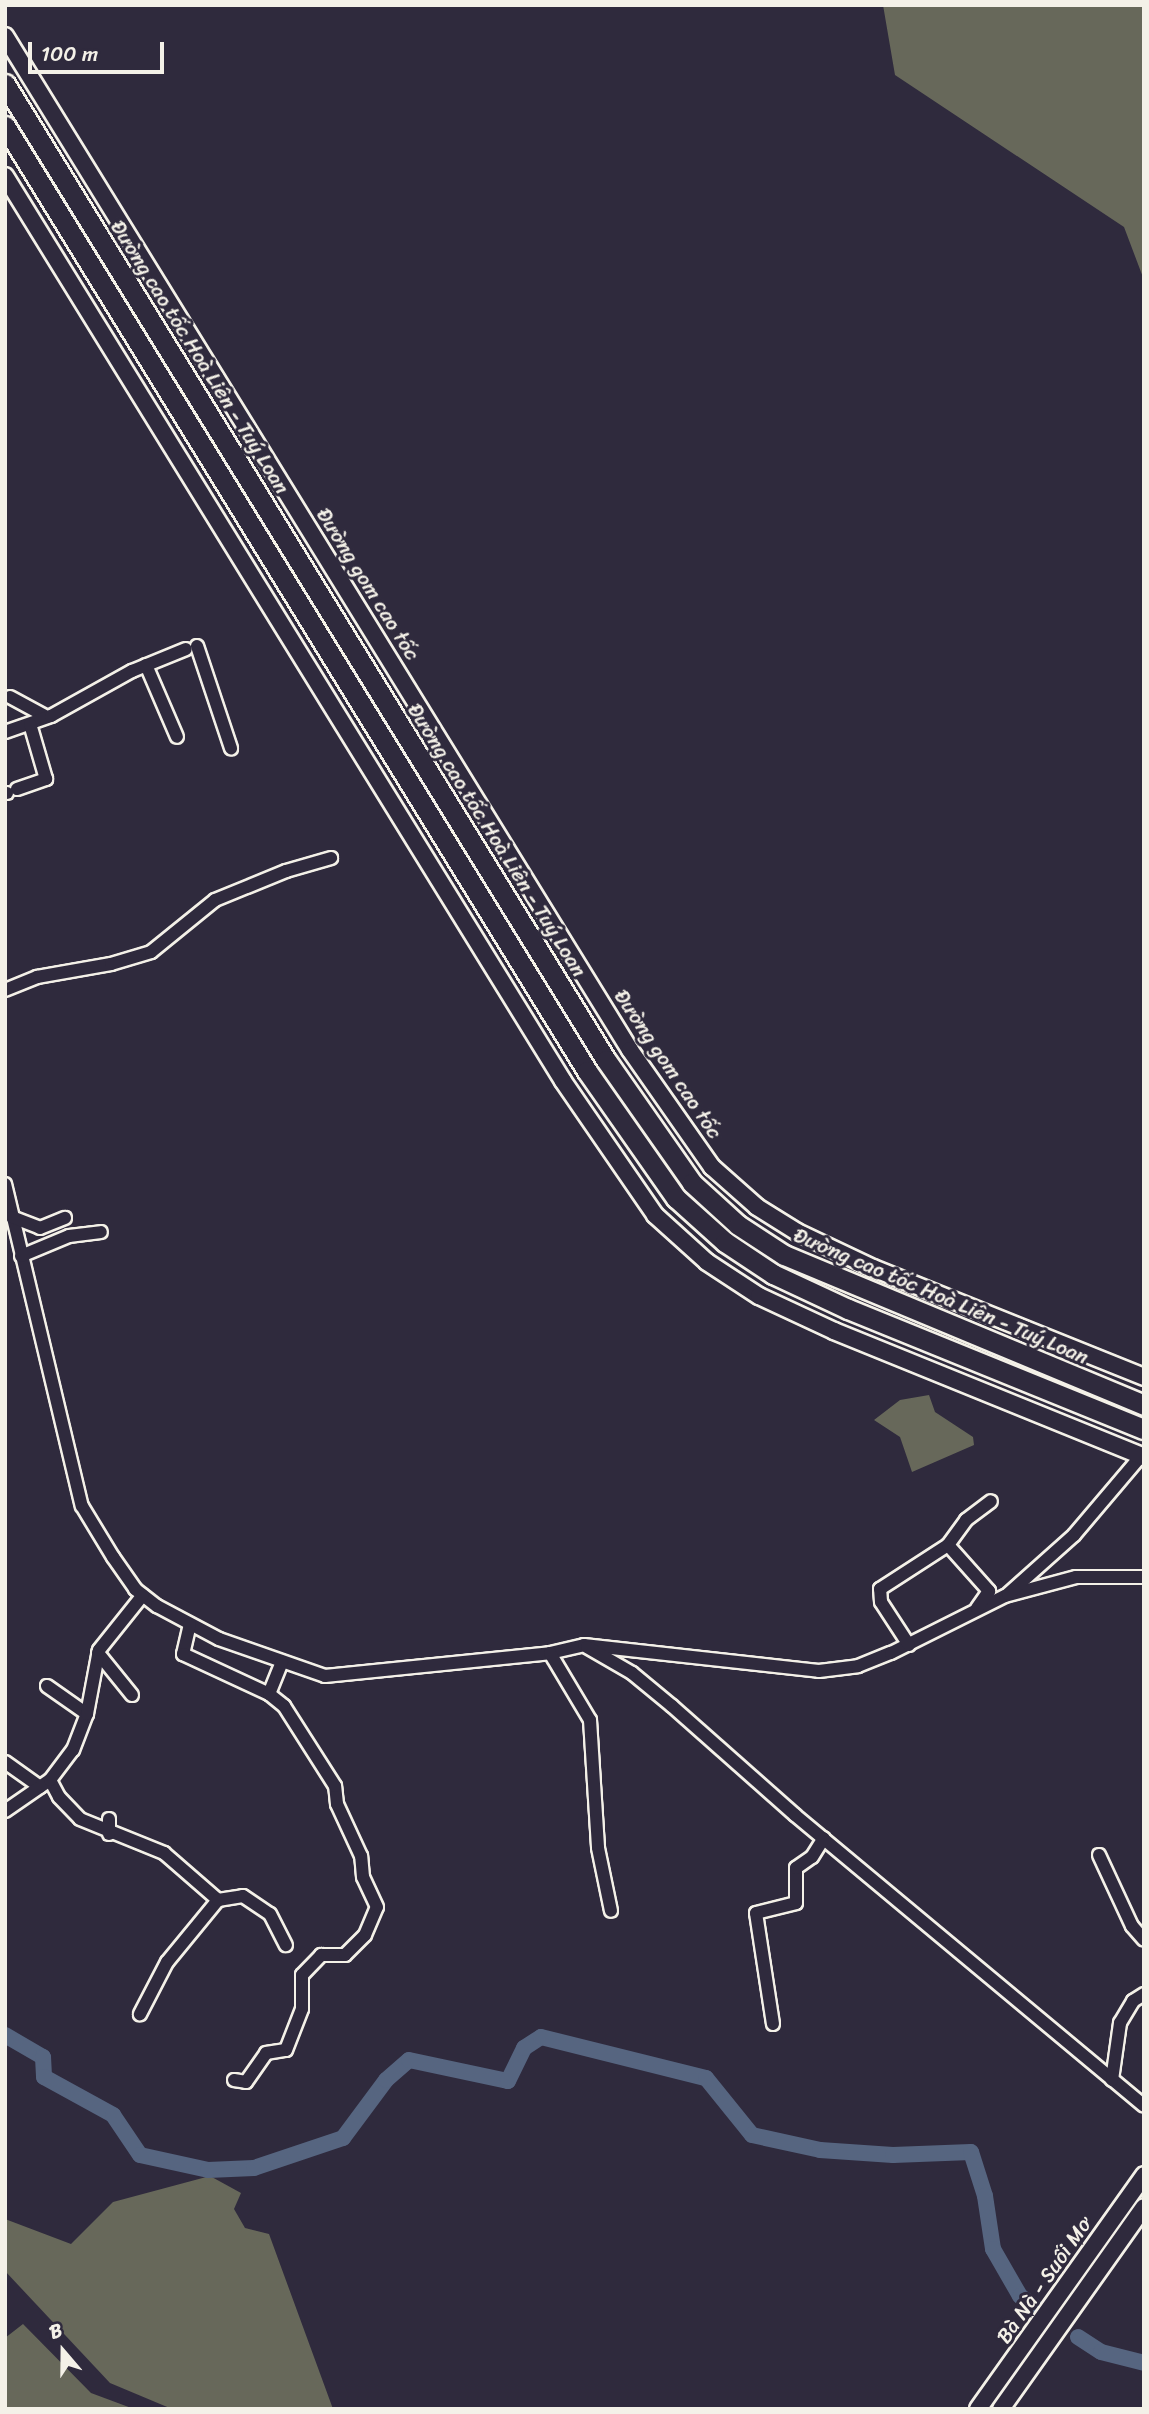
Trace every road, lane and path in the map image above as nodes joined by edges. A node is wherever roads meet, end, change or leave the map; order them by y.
1 (5, 36) edge
2 (5, 84) edge
3 (5, 126) edge
4 (5, 176) edge
5 (146, 665) junction
6 (10, 697) dead end
7 (47, 717) junction
8 (30, 724) junction
9 (5, 732) edge
10 (177, 737) dead end
11 (231, 748) dead end
12 (10, 792) edge
13 (331, 859) dead end
14 (5, 990) edge
15 (5, 1184) edge
16 (7, 1201) edge
17 (12, 1217) junction
18 (65, 1218) dead end
19 (101, 1232) dead end
20 (21, 1256) junction
21 (1144, 1377) edge
22 (1144, 1405) edge
23 (1144, 1429) edge
24 (1142, 1457) edge
25 (991, 1501) dead end
26 (948, 1545) junction
27 (1142, 1575) edge
28 (143, 1595) junction
29 (1005, 1596) junction
30 (972, 1614) junction
31 (190, 1624) junction
32 (584, 1645) junction
33 (909, 1645) junction
34 (639, 1651) junction
35 (98, 1653) junction
36 (550, 1653) junction
37 (282, 1661) junction
38 (632, 1673) junction
39 (47, 1686) dead end
40 (269, 1694) junction
41 (132, 1695) dead end
42 (87, 1714) junction
43 (5, 1762) edge
44 (45, 1783) junction
45 (5, 1811) edge
46 (109, 1819) dead end
47 (109, 1834) junction
48 (824, 1838) junction
49 (1099, 1855) dead end
50 (218, 1900) junction
51 (611, 1911) dead end
52 (1144, 1940) edge
53 (286, 1945) dead end
54 (1144, 1994) edge
55 (140, 2014) dead end
56 (773, 2024) dead end
57 (234, 2080) dead end
58 (1112, 2080) junction
59 (1144, 2106) edge
60 (1144, 2175) edge
61 (1144, 2207) edge
62 (978, 2409) edge
63 (1001, 2409) edge

1 - 21 main road, Đường gom cao tốc
2 - 22 highway, Đường cao tốc Hoà Liên - Tuý Loan
3 - 23 highway, Đường cao tốc Hoà Liên - Tuý Loan
4 - 24 main road
5 - 7 street
5 - 10 street
5 - 11 street
6 - 7 street
7 - 8 street
8 - 9 street
8 - 12 street
13 - 14 street
15 - 16 street
16 - 17 street
17 - 18 street
17 - 20 street
19 - 20 street
20 - 28 street
24 - 29 street
25 - 26 street
26 - 30 street
26 - 33 street
27 - 29 street
28 - 31 street
28 - 35 street
29 - 30 street
30 - 33 street
31 - 37 street
31 - 40 street
32 - 34 street
32 - 36 street
32 - 38 street
33 - 34 street
34 - 38 street
35 - 41 street
35 - 42 street
36 - 37 street
36 - 51 street
37 - 40 street
38 - 48 street
39 - 42 street
40 - 57 street
42 - 44 street
43 - 44 street
44 - 45 street
44 - 47 street
46 - 47 street
47 - 50 street
48 - 56 street
48 - 58 street
49 - 52 street
50 - 53 street
50 - 55 street
54 - 58 street
58 - 59 street
60 - 62 main road, Bà Nà - Suối Mơ
61 - 63 main road, Bà Nà - Suối Mơ

